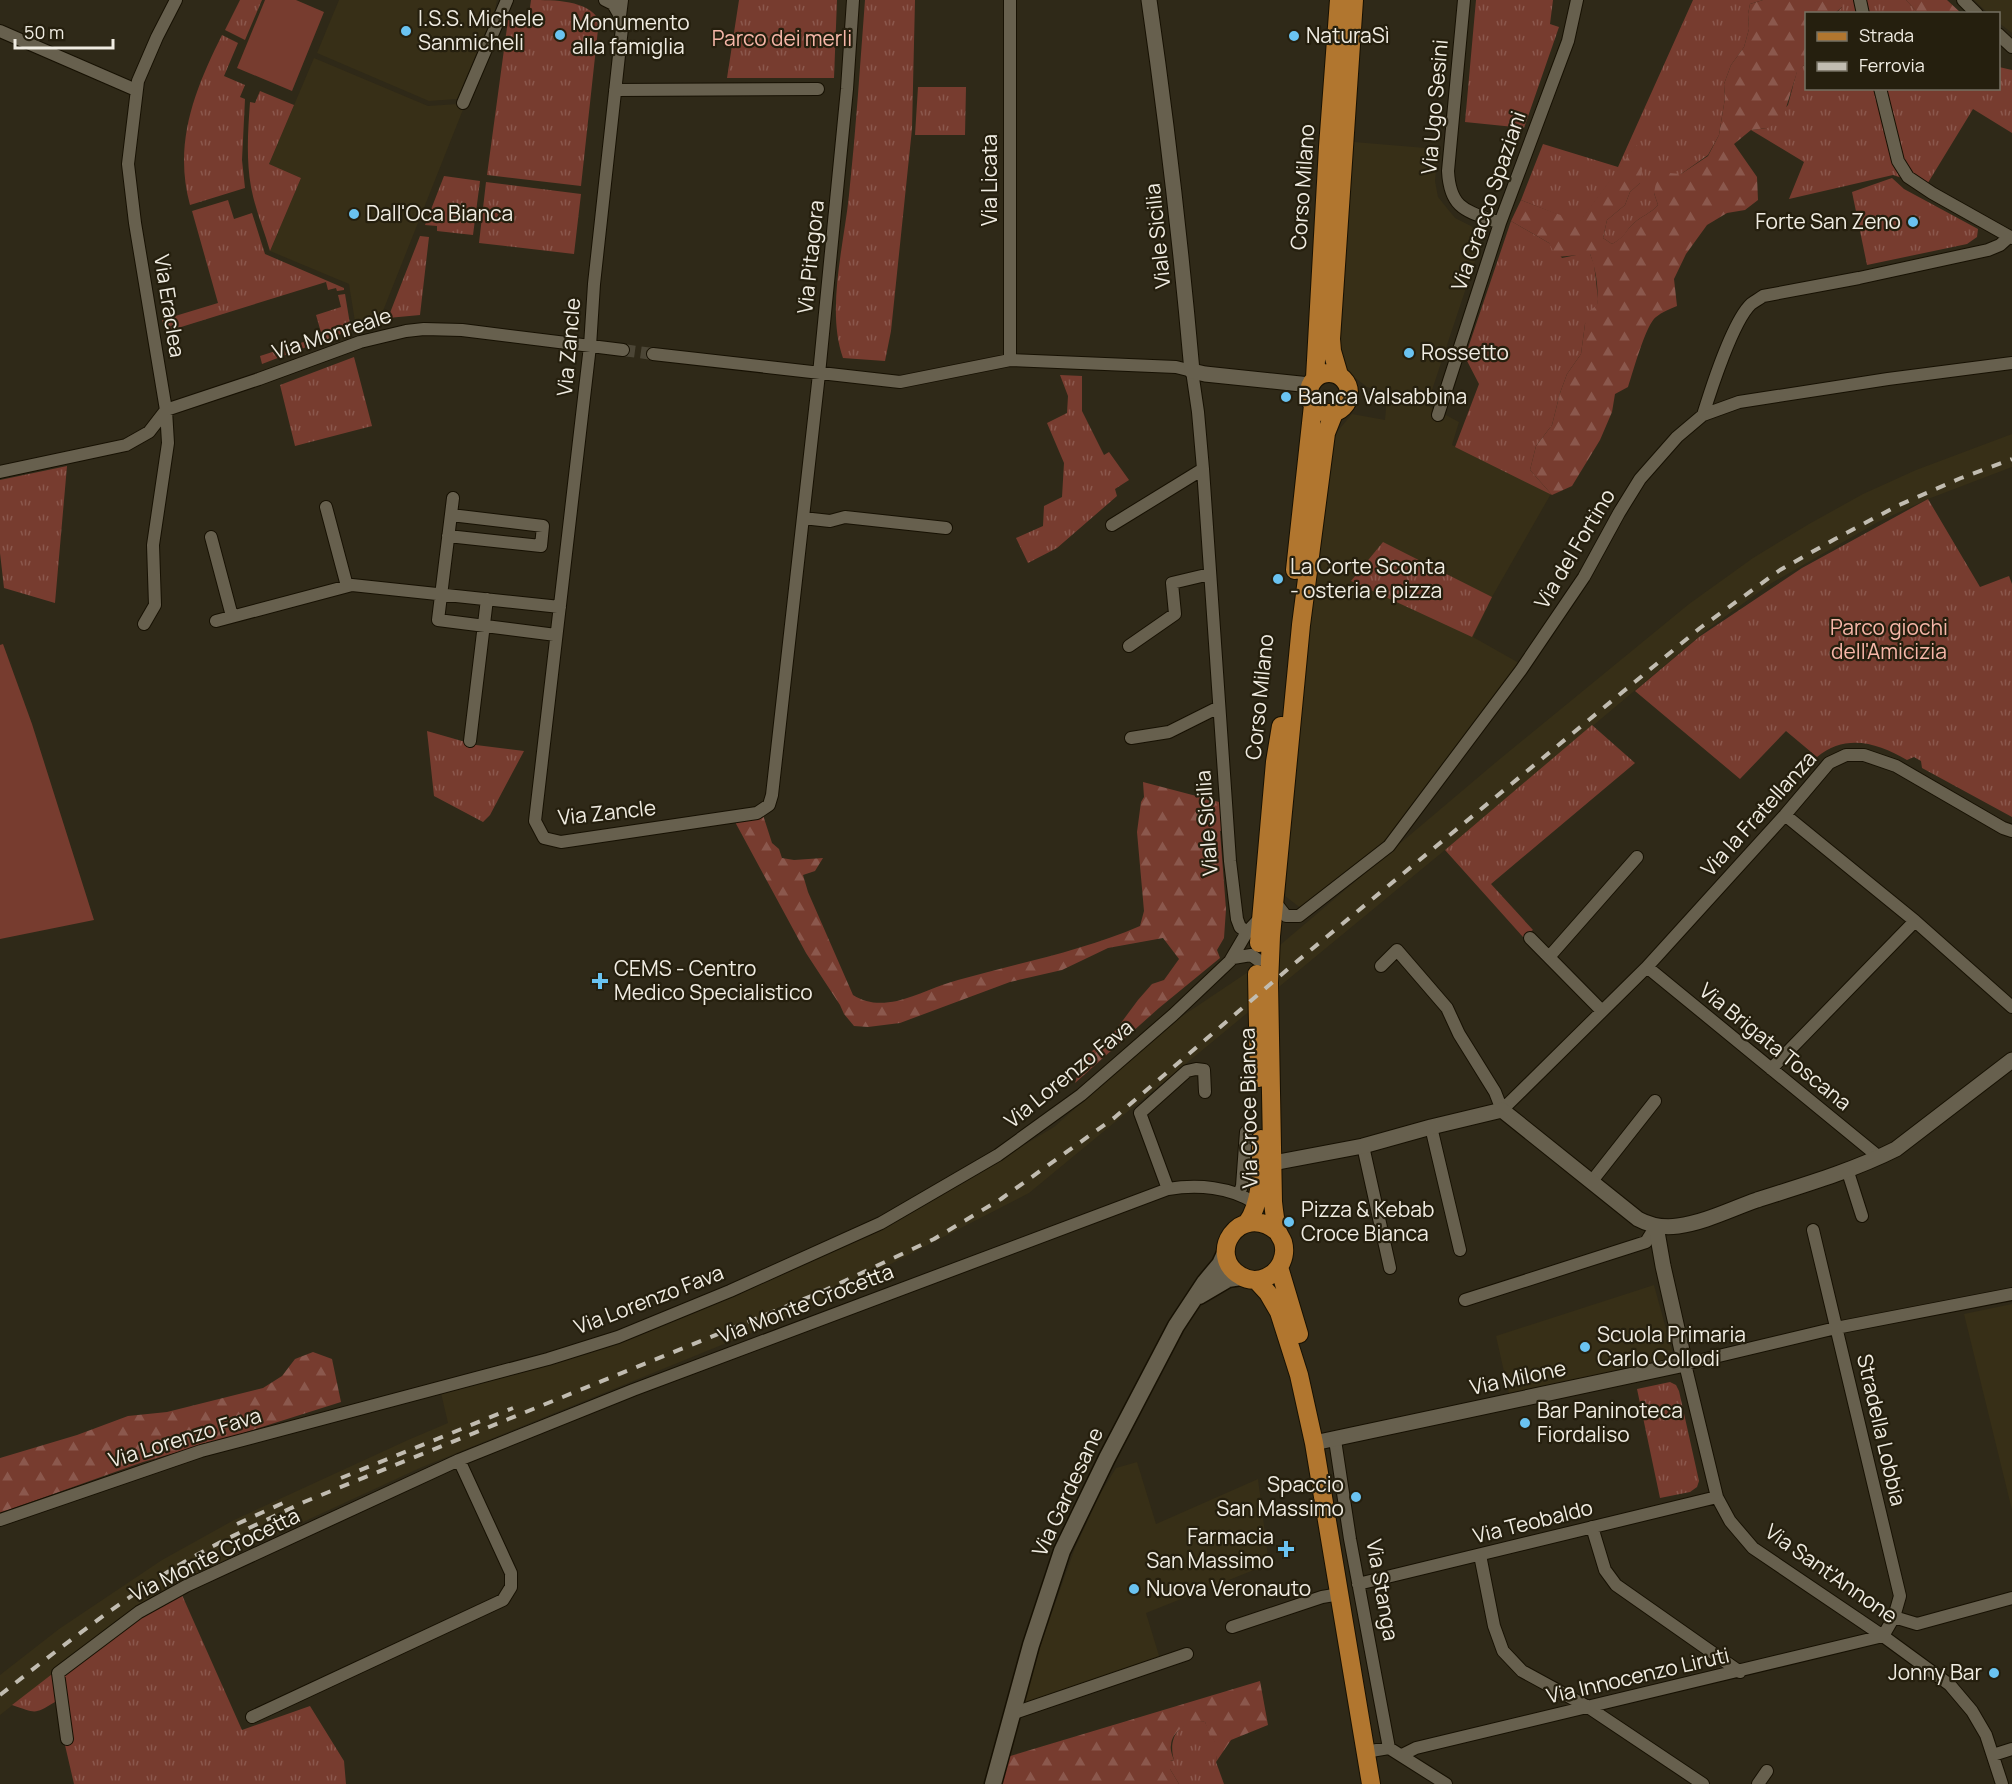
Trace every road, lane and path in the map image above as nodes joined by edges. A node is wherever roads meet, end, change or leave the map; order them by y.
1 (176, 0) edge
2 (507, 0) edge
3 (605, 0) edge
4 (622, 0) edge
5 (852, 0) edge
6 (1010, 0) edge
7 (1149, 0) edge
8 (1339, 0) edge
9 (1354, 0) edge
10 (1464, 0) edge
11 (1577, 0) edge
12 (1963, 0) edge
13 (1975, 12) edge
14 (620, 16) junction
15 (0, 31) edge
16 (2000, 36) edge
17 (2012, 46) edge
18 (818, 89) dead end
19 (136, 90) junction
20 (615, 90) junction
21 (1880, 90) edge
22 (463, 103) dead end
23 (1500, 222) junction
24 (2010, 237) edge
25 (590, 346) junction
26 (623, 350) tunnel mouth
27 (653, 354) tunnel mouth
28 (1010, 360) junction
29 (2012, 363) edge
30 (1192, 371) junction
31 (819, 374) junction
32 (1339, 375) junction
33 (1313, 381) junction
34 (1313, 405) junction
35 (166, 410) junction
36 (1334, 413) junction
37 (1438, 415) dead end
38 (1703, 415) junction
39 (1203, 469) junction
40 (0, 472) edge
41 (453, 498) dead end
42 (326, 507) dead end
43 (451, 515) junction
44 (803, 518) junction
45 (1112, 525) dead end
46 (946, 528) dead end
47 (448, 536) junction
48 (211, 537) dead end
49 (1210, 574) junction
50 (347, 586) junction
51 (441, 594) junction
52 (487, 599) junction
53 (560, 607) junction
54 (232, 616) junction
55 (216, 621) dead end
56 (144, 624) dead end
57 (484, 626) junction
58 (556, 635) junction
59 (1129, 646) dead end
60 (1219, 707) junction
61 (1131, 738) dead end
62 (470, 741) dead end
63 (769, 805) joint
64 (1785, 815) junction
65 (2012, 831) edge
66 (1637, 857) dead end
67 (1275, 902) junction
68 (1260, 918) junction
69 (1915, 921) junction
70 (1247, 932) junction
71 (1530, 938) dead end
72 (1549, 957) junction
73 (1233, 958) junction
74 (1258, 960) junction
75 (1381, 966) dead end
76 (1647, 967) junction
77 (1263, 989) junction
78 (2012, 1007) edge
79 (1602, 1011) junction
80 (2012, 1060) edge
81 (1771, 1069) junction
82 (1205, 1092) dead end
83 (1655, 1101) dead end
84 (1502, 1110) junction
85 (1431, 1126) junction
86 (1246, 1132) dead end
87 (1363, 1146) junction
88 (1879, 1158) junction
89 (1273, 1163) junction
90 (1847, 1169) junction
91 (1592, 1181) junction
92 (1168, 1189) junction
93 (1239, 1194) junction
94 (1255, 1203) junction
95 (1862, 1216) dead end
96 (1247, 1223) junction
97 (1656, 1226) junction
98 (1814, 1230) dead end
99 (1278, 1232) junction
100 (1460, 1250) dead end
101 (1226, 1251) junction
102 (1279, 1267) junction
103 (1390, 1268) dead end
104 (1249, 1278) junction
105 (2012, 1294) edge
106 (1194, 1300) junction
107 (1465, 1300) dead end
108 (1836, 1328) junction
109 (1685, 1364) junction
110 (1335, 1440) junction
111 (1314, 1443) junction
112 (459, 1460) junction
113 (1717, 1497) junction
114 (0, 1520) edge
115 (1592, 1527) junction
116 (1480, 1555) junction
117 (1358, 1584) junction
118 (1340, 1594) junction
119 (2012, 1598) edge
120 (1894, 1617) junction
121 (1232, 1627) dead end
122 (1883, 1636) junction
123 (1187, 1654) dead end
124 (1740, 1672) junction
125 (1588, 1707) junction
126 (1011, 1714) junction
127 (252, 1717) dead end
128 (68, 1739) dead end
129 (1389, 1748) junction
130 (2012, 1749) edge
131 (1365, 1752) junction
132 (1402, 1755) junction
133 (1993, 1755) junction
134 (1767, 1771) dead end
135 (993, 1784) edge
136 (1371, 1784) edge
137 (1446, 1784) edge
138 (1703, 1784) edge
139 (1758, 1784) edge
140 (2002, 1784) edge

1 - 19 street, Via Eraclea
2 - 22 street
3 - 14 street
4 - 14 street, Via Zancle
5 - 31 street, Via Pitagora
6 - 28 street, Via Licata
7 - 30 street, Viale Sicilia
8 - 33 main road, Corso Milano
9 - 32 main road, Corso Milano
10 - 23 street, Via Ugo Sesini
11 - 23 street, Via Gracco Spaziani
12 - 13 street
14 - 20 street, Via Zancle
15 - 19 street
16 - 17 street
18 - 20 street
19 - 35 street, Via Eraclea
20 - 25 street, Via Zancle
21 - 24 street
23 - 37 street, Via Gracco Spaziani
24 - 38 street
25 - 26 street, Via Monreale
25 - 35 street, Via Monreale
25 - 53 street, Via Zancle
27 - 31 street
28 - 30 street
28 - 31 street
29 - 38 street, Via del Fortino
30 - 33 street
30 - 39 street, Viale Sicilia
31 - 44 street, Via Pitagora
32 - 33 main road
32 - 36 main road
33 - 34 main road
34 - 36 main road
34 - 68 main road, Corso Milano
35 - 40 street
35 - 56 street, Via Eraclea
36 - 67 main road, Corso Milano
38 - 67 street, Via del Fortino
39 - 45 street
39 - 49 street, Viale Sicilia
41 - 43 street
42 - 50 street
43 - 47 street
43 - 47 street
44 - 46 street
44 - 63 street, Via Pitagora
47 - 51 street
48 - 54 street
49 - 59 street
49 - 60 street, Viale Sicilia
50 - 51 street
50 - 54 street
51 - 52 street
51 - 57 street
52 - 53 street
52 - 57 street
53 - 58 street, Via Zancle
54 - 55 street
57 - 58 street
57 - 62 street
58 - 63 street, Via Zancle
60 - 61 street
60 - 70 street, Viale Sicilia
64 - 65 street, Via la Fratellanza
64 - 69 street
64 - 76 street, Via la Fratellanza
66 - 72 street
67 - 77 main road, Corso Milano
68 - 70 street, Via Lorenzo Fava
68 - 74 main road, Corso Milano
69 - 78 street
69 - 81 street
70 - 73 street, Via Lorenzo Fava
71 - 72 street
72 - 79 street
73 - 74 street
73 - 114 street, Via Lorenzo Fava
74 - 77 main road, Corso Milano
75 - 84 street
76 - 79 street, Via la Fratellanza
76 - 81 street, Via Brigata Toscana
77 - 89 main road, Via Croce Bianca
77 - 94 main road, Via Croce Bianca
79 - 84 street, Via la Fratellanza
80 - 88 street
81 - 88 street, Via Brigata Toscana
82 - 92 street
83 - 91 street
84 - 85 street
84 - 91 street
85 - 87 street
85 - 100 street
86 - 93 street, Via Croce Bianca
87 - 89 street
87 - 103 street
88 - 90 street
89 - 99 main road, Via Croce Bianca
90 - 95 street
90 - 97 street
91 - 97 street
92 - 93 street, Via Monte Crocetta
92 - 112 street, Via Monte Crocetta
93 - 94 street, Via Monte Crocetta
94 - 96 main road, Via Croce Bianca
96 - 99 main road
96 - 101 main road, Via Croce Bianca
97 - 107 street
97 - 109 street, Via Sant'Annone
98 - 108 street, Stradella Lobbia
99 - 102 main road, Via Croce Bianca
101 - 104 main road
101 - 106 main road, Via Gardesane
102 - 104 main road
102 - 111 main road, Via Croce Bianca
104 - 106 main road, Via Gardesane
104 - 111 main road
105 - 108 street, Via Milone
106 - 126 main road, Via Gardesane
108 - 109 street, Via Milone
108 - 120 street, Stradella Lobbia
109 - 110 street, Via Milone
109 - 113 street, Via Sant'Annone
110 - 111 street, Via Milone
110 - 117 street, Via Stanga
111 - 118 main road, Via Stanga
112 - 127 street
112 - 128 street, Via Monte Crocetta
113 - 115 street, Via Teobaldo
113 - 122 street, Via Sant'Annone
115 - 116 street, Via Teobaldo
115 - 124 street
116 - 117 street, Via Teobaldo
116 - 125 street
117 - 129 street, Via Stanga
118 - 121 street, Via Stanga
118 - 131 main road, Via Stanga
119 - 120 street
120 - 122 street, Stradella Lobbia
122 - 124 street, Via Innocenzo Liruti
122 - 133 street, Via Sant'Annone
123 - 126 street
124 - 125 street, Via Innocenzo Liruti
125 - 132 street, Via Innocenzo Liruti
125 - 138 street
126 - 135 main road, Via Gardesane
129 - 131 street
129 - 132 street
130 - 133 street
131 - 136 main road, Via Stanga
132 - 137 street
133 - 140 street, Via Sant'Annone
134 - 139 street

